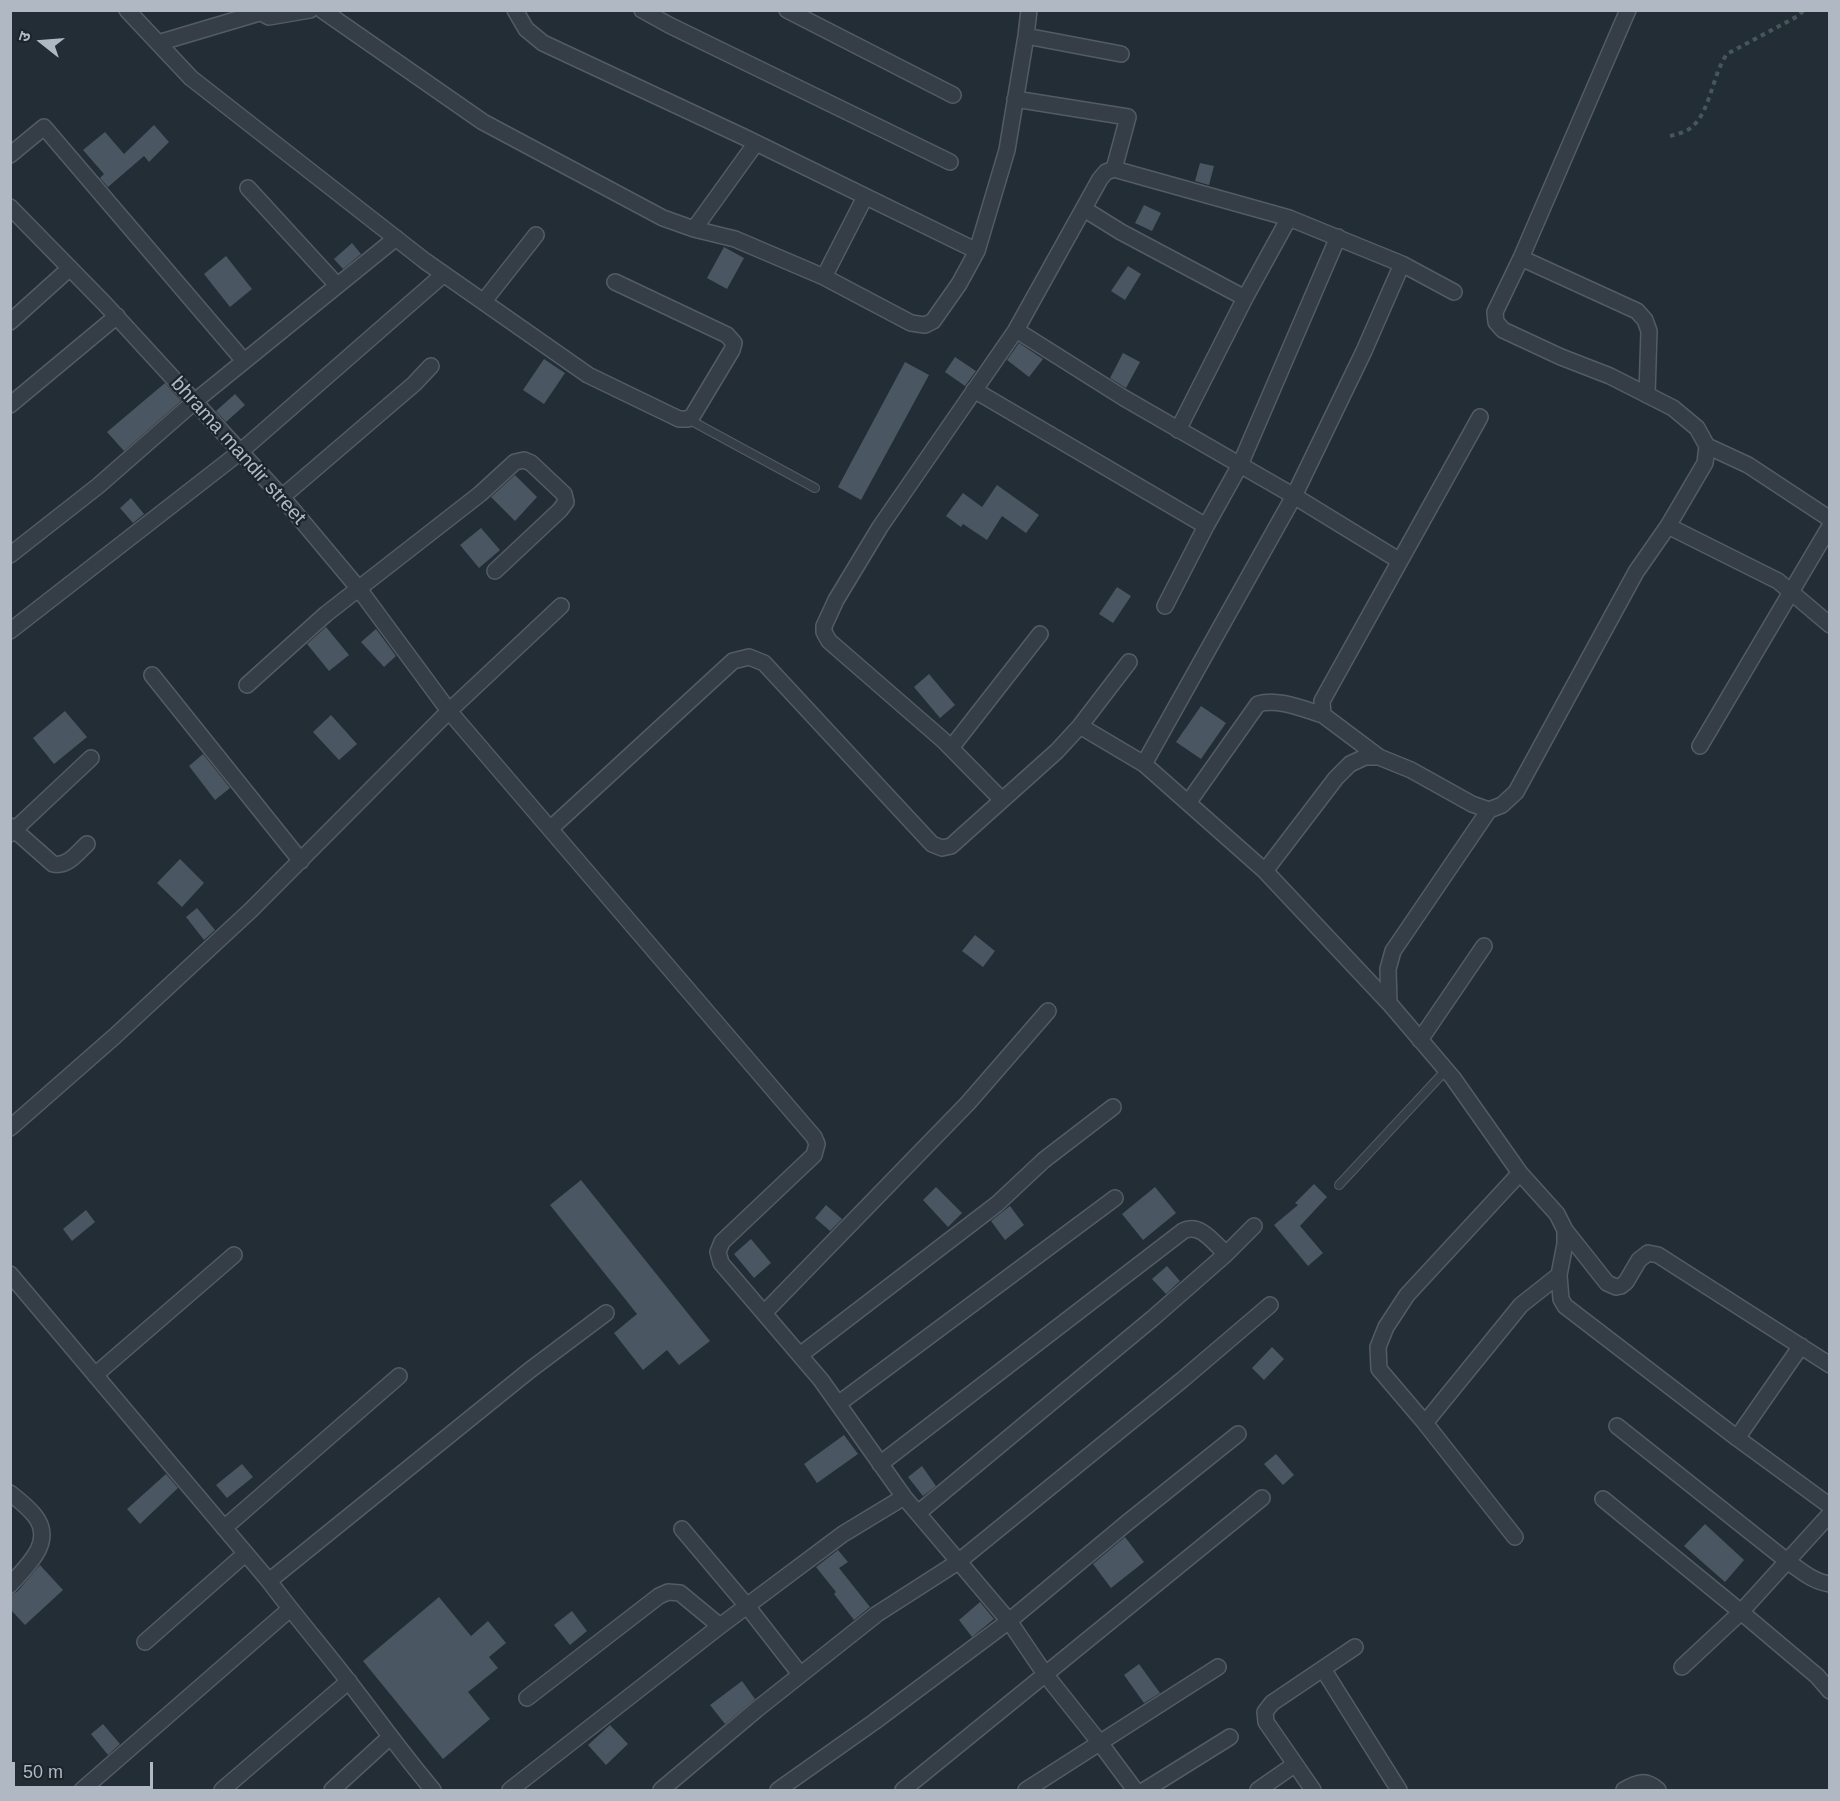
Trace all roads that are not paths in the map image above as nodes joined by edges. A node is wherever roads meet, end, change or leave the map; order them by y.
1 (127, 10) edge
2 (310, 10) edge
3 (322, 10) edge
4 (515, 10) edge
5 (642, 10) edge
6 (787, 10) edge
7 (1029, 10) edge
8 (1628, 10) edge
9 (257, 12) edge
10 (1026, 36) junction
11 (158, 43) junction
12 (1121, 54) dead end
13 (953, 95) dead end
14 (1015, 99) junction
15 (756, 143) junction
16 (10, 155) edge
17 (950, 162) dead end
18 (1114, 170) junction
19 (249, 188) dead end
20 (865, 197) junction
21 (10, 207) edge
22 (1084, 209) junction
23 (1289, 218) junction
24 (694, 229) junction
25 (536, 234) dead end
26 (1338, 237) junction
27 (396, 238) junction
28 (977, 251) junction
29 (1521, 258) junction
30 (1402, 264) junction
31 (70, 268) junction
32 (444, 274) junction
33 (824, 277) junction
34 (615, 282) dead end
35 (337, 285) junction
36 (1454, 292) dead end
37 (1245, 298) junction
38 (484, 302) junction
39 (117, 316) junction
40 (10, 322) edge
41 (1016, 330) junction
42 (244, 362) junction
43 (431, 366) dead end
44 (974, 390) junction
45 (1647, 395) junction
46 (194, 402) junction
47 (10, 405) edge
48 (1480, 417) dead end
49 (688, 419) junction
50 (1178, 430) junction
51 (1707, 446) junction
52 (240, 452) junction
53 (1240, 465) junction
54 (815, 488) dead end
55 (1294, 496) junction
56 (282, 497) junction
57 (1830, 519) edge
58 (1206, 526) junction
59 (1668, 526) junction
60 (1830, 526) edge
61 (1824, 547) edge
62 (10, 555) edge
63 (1400, 561) junction
64 (495, 571) dead end
65 (359, 589) junction
66 (1790, 591) junction
67 (561, 606) dead end
68 (1165, 606) dead end
69 (1830, 625) edge
70 (10, 631) edge
71 (1040, 634) dead end
72 (1129, 662) dead end
73 (152, 675) dead end
74 (246, 685) dead end
75 (449, 711) junction
76 (1323, 715) junction
77 (1080, 726) junction
78 (1700, 746) dead end
79 (951, 748) junction
80 (1379, 757) junction
81 (92, 758) dead end
82 (1144, 764) junction
83 (1002, 800) junction
84 (1188, 803) junction
85 (1489, 810) junction
86 (12, 830) edge
87 (550, 830) junction
88 (87, 844) dead end
89 (301, 861) junction
90 (1265, 871) junction
91 (1484, 946) dead end
92 (1389, 1003) junction
93 (1048, 1011) dead end
94 (1420, 1040) junction
95 (1446, 1070) junction
96 (1113, 1107) dead end
97 (10, 1128) edge
98 (1520, 1173) junction
99 (1339, 1185) dead end
100 (1115, 1198) dead end
101 (1254, 1226) dead end
102 (1565, 1230) junction
103 (1226, 1254) junction
104 (234, 1256) dead end
105 (10, 1274) edge
106 (1559, 1275) junction
107 (1270, 1305) dead end
108 (765, 1312) junction
109 (606, 1313) dead end
110 (1801, 1346) junction
111 (800, 1354) junction
112 (1830, 1365) edge
113 (95, 1375) junction
114 (399, 1376) dead end
115 (838, 1404) junction
116 (1425, 1424) junction
117 (1617, 1426) dead end
118 (1238, 1434) dead end
119 (1737, 1438) junction
120 (880, 1464) junction
121 (10, 1492) edge
122 (904, 1497) junction
123 (1262, 1498) dead end
124 (1603, 1499) dead end
125 (1830, 1506) edge
126 (918, 1513) junction
127 (1830, 1514) edge
128 (224, 1528) junction
129 (682, 1529) dead end
130 (1515, 1537) dead end
131 (245, 1554) junction
132 (1787, 1561) junction
133 (958, 1562) junction
134 (269, 1581) junction
135 (1830, 1584) edge
136 (10, 1585) edge
137 (747, 1606) junction
138 (290, 1609) junction
139 (1741, 1612) junction
140 (1009, 1621) junction
141 (720, 1626) junction
142 (145, 1642) dead end
143 (1355, 1647) dead end
144 (1218, 1666) dead end
145 (1682, 1667) dead end
146 (1323, 1669) junction
147 (800, 1674) junction
148 (1045, 1674) junction
149 (349, 1681) junction
150 (1830, 1691) edge
151 (527, 1698) dead end
152 (390, 1737) junction
153 (1230, 1737) dead end
154 (1100, 1743) junction
155 (1294, 1765) junction
156 (432, 1790) edge
157 (82, 1791) edge
158 (222, 1791) edge
159 (332, 1791) edge
160 (510, 1791) edge
161 (661, 1791) edge
162 (778, 1791) edge
163 (903, 1791) edge
164 (1026, 1791) edge
165 (1134, 1791) edge
166 (1145, 1791) edge
167 (1258, 1791) edge
168 (1313, 1791) edge
169 (1399, 1791) edge
170 (1624, 1791) edge
171 (1658, 1791) edge

1 - 11 street
2 - 9 street
3 - 24 street
4 - 15 street
5 - 17 street
6 - 13 street
7 - 10 street
8 - 29 street
9 - 11 street
10 - 12 street
10 - 14 street
11 - 27 street
14 - 18 street
14 - 28 street
15 - 20 street
15 - 24 street
16 - 42 street
18 - 22 street
18 - 23 street
19 - 35 street
20 - 28 street
20 - 33 street
21 - 31 street, bhrama mandir street
22 - 37 street
22 - 41 street
23 - 26 street
23 - 37 street
24 - 33 street
25 - 38 street
26 - 30 street
26 - 53 street
27 - 32 street
27 - 35 street
28 - 33 street
29 - 45 street
29 - 45 street
30 - 36 street
30 - 55 street
31 - 39 street, bhrama mandir street
31 - 40 street
32 - 38 street
32 - 52 street
34 - 49 street
35 - 42 street
37 - 50 street
38 - 49 street
39 - 46 street, bhrama mandir street
39 - 47 street
41 - 44 street
41 - 50 street
42 - 46 street
43 - 56 street
44 - 58 street
44 - 79 street
45 - 51 street
46 - 52 street, bhrama mandir street
46 - 62 street
48 - 63 street
49 - 54 lane
50 - 53 street
51 - 57 street
51 - 59 street
52 - 56 street, bhrama mandir street
52 - 70 street
53 - 55 street
53 - 58 street
55 - 63 street
55 - 82 street
56 - 65 street, bhrama mandir street
58 - 68 street
59 - 66 street
59 - 85 street
60 - 61 street
61 - 66 street
63 - 76 street
64 - 65 street
65 - 74 street
65 - 75 street, bhrama mandir street
66 - 69 street
66 - 78 street
67 - 75 street
71 - 79 street
72 - 77 street
73 - 89 street
75 - 87 street, bhrama mandir street
75 - 89 street
76 - 80 street
76 - 84 street
77 - 82 street
77 - 83 street
79 - 83 street
80 - 85 street
80 - 90 street
81 - 86 street
82 - 84 street
83 - 87 street
84 - 90 street
85 - 92 street
86 - 88 street
87 - 108 street, bhrama mandir street
89 - 97 street
90 - 92 street
91 - 94 street
92 - 94 street
93 - 108 street
94 - 95 street
95 - 98 street
95 - 99 lane
96 - 111 street
98 - 102 street
98 - 116 street
100 - 115 street
101 - 103 street
102 - 106 street
102 - 110 street
103 - 120 street
103 - 126 street
104 - 113 street
105 - 113 street
106 - 116 street
106 - 119 street
107 - 133 street
108 - 111 street
109 - 134 street
110 - 112 street
110 - 119 street
111 - 115 street
113 - 128 street
114 - 128 street
115 - 120 street
116 - 130 street
117 - 132 street
118 - 140 street
119 - 125 street
120 - 122 street
121 - 136 street
122 - 126 street
122 - 137 street
123 - 148 street
124 - 139 street
126 - 133 street
127 - 132 street
128 - 131 street
129 - 137 street
131 - 134 street
131 - 142 street
132 - 135 street
132 - 139 street
133 - 140 street
133 - 147 street
134 - 138 street
137 - 141 street
137 - 147 street
138 - 149 street
138 - 157 street
139 - 145 street
139 - 150 street
140 - 148 street
140 - 162 street
141 - 151 street
141 - 160 street
143 - 146 street
144 - 154 street
146 - 155 street
146 - 169 street
147 - 161 street
148 - 154 street
148 - 163 street
149 - 152 street
149 - 158 street
152 - 156 street
152 - 159 street
153 - 166 street
154 - 164 street
154 - 165 street
155 - 167 street
155 - 168 street
170 - 171 street

